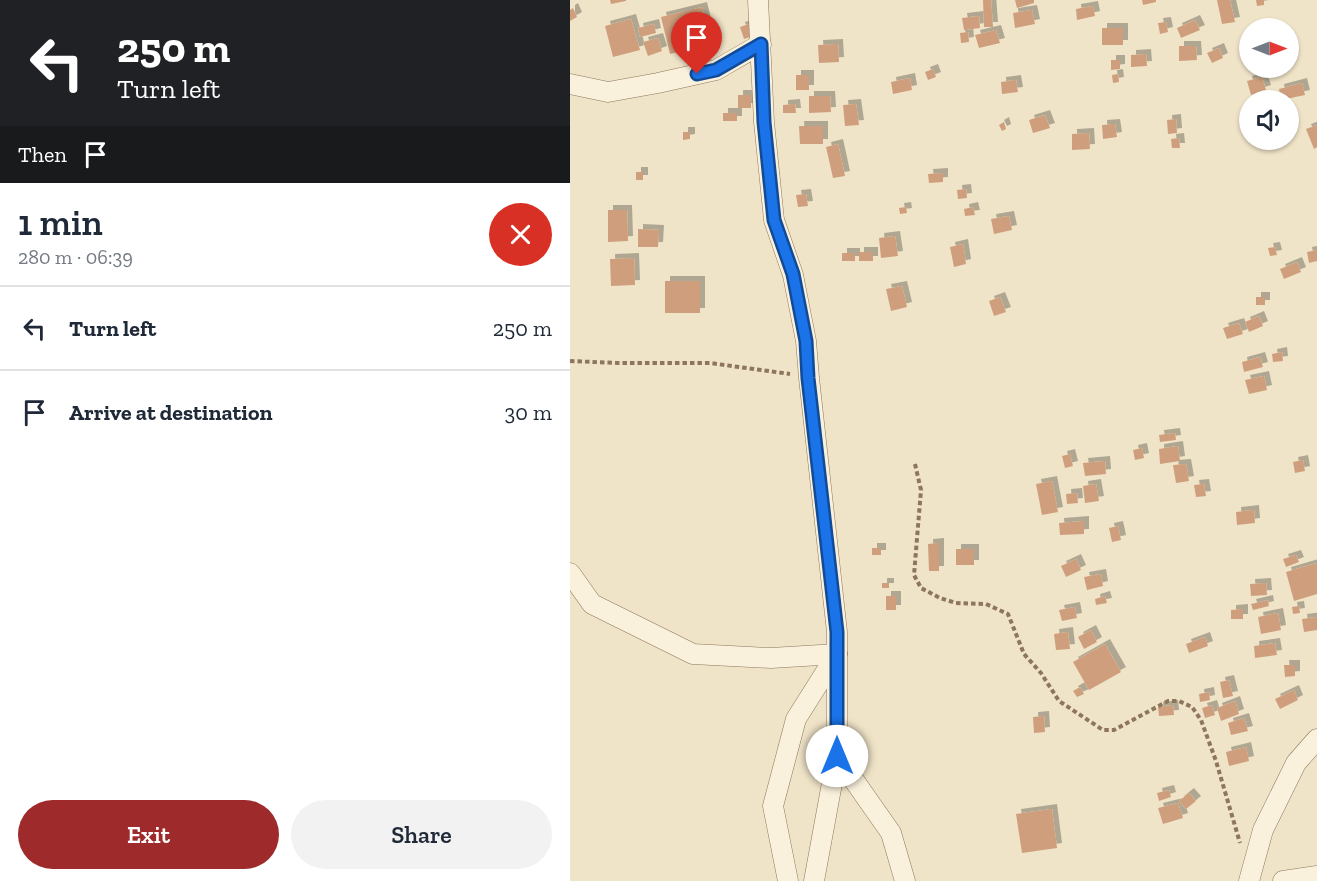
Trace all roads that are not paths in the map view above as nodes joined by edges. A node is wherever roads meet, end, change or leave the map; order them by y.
1 (758, 0) edge
2 (761, 44) junction
3 (570, 84) edge
4 (570, 573) edge
5 (837, 654) junction
6 (1317, 739) edge
7 (837, 756) junction
8 (1317, 876) edge
9 (1250, 877) edge
10 (788, 881) edge
11 (814, 881) edge
12 (905, 881) edge
13 (1283, 881) edge

1 - 2 street
2 - 3 street
2 - 5 street
4 - 5 street
5 - 7 street
5 - 10 street
6 - 9 street
7 - 11 street
7 - 12 street
8 - 13 street

